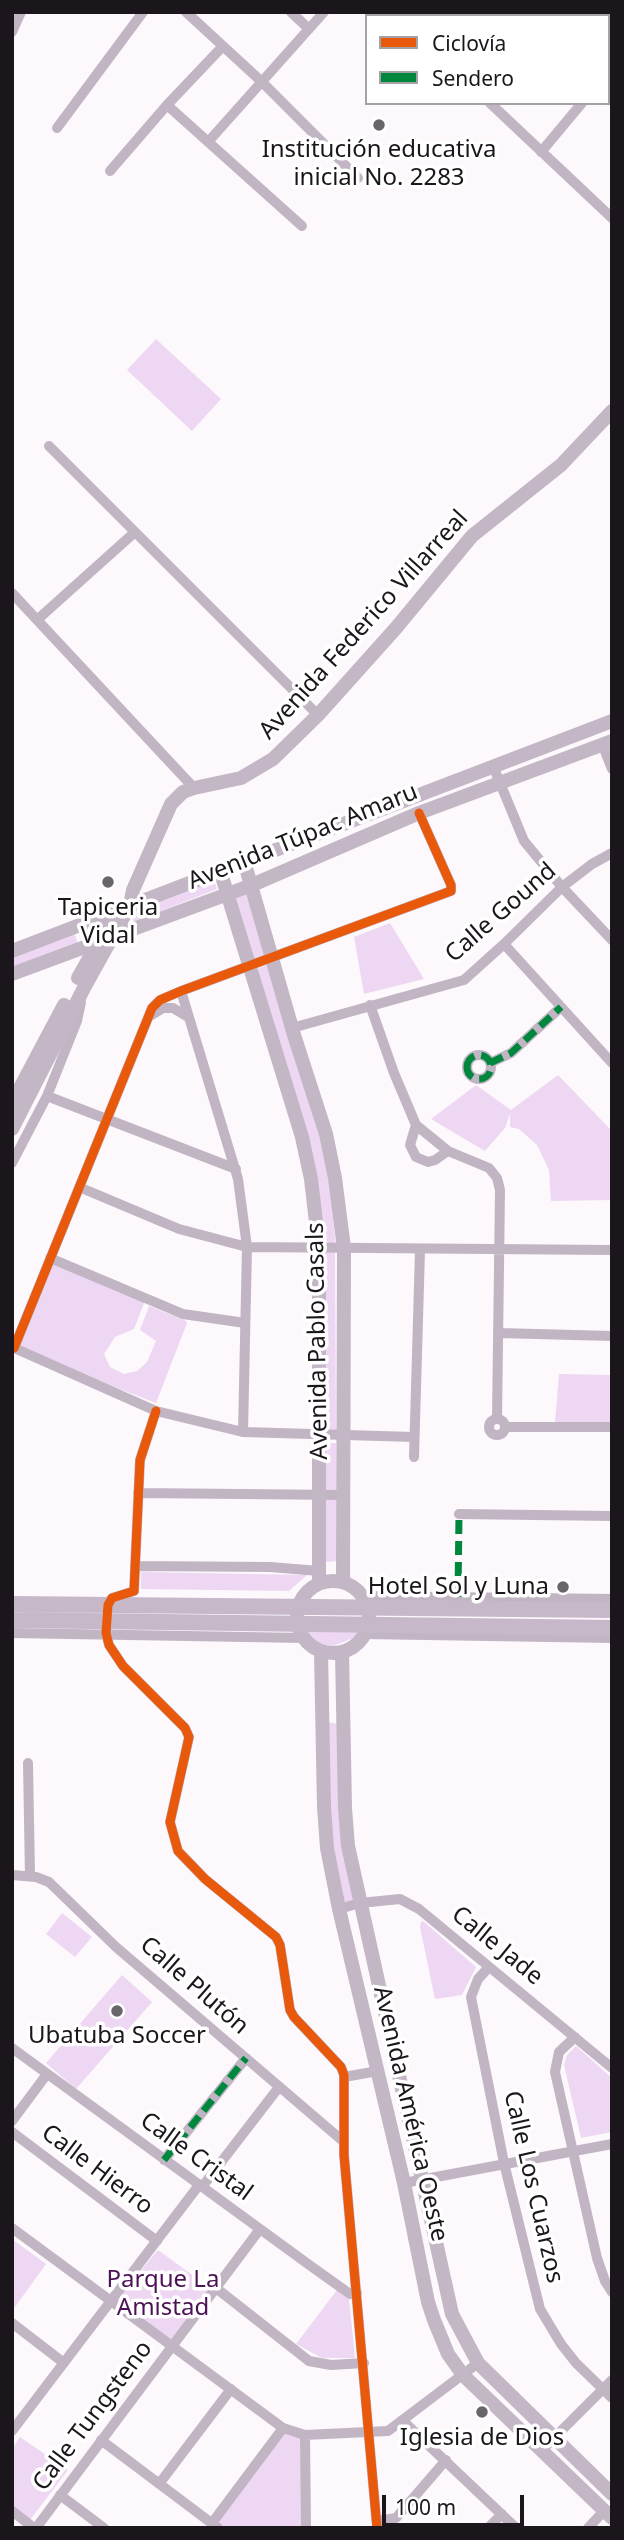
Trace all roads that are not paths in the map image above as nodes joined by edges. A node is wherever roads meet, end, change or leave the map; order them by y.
1 (21, 12) edge
2 (143, 12) edge
3 (186, 12) edge
4 (291, 12) edge
5 (324, 12) edge
6 (309, 29) junction
7 (12, 32) edge
8 (223, 46) junction
9 (261, 82) junction
10 (167, 105) junction
11 (492, 105) edge
12 (580, 105) edge
13 (57, 128) dead end
14 (208, 142) junction
15 (541, 152) junction
16 (110, 171) dead end
17 (358, 178) dead end
18 (612, 218) edge
19 (302, 226) dead end
20 (612, 411) edge
21 (49, 446) dead end
22 (135, 532) junction
23 (12, 593) edge
24 (37, 620) junction
25 (318, 715) junction
26 (612, 721) edge
27 (607, 743) edge
28 (493, 766) junction
29 (612, 769) edge
30 (499, 783) junction
31 (194, 788) junction
32 (419, 813) junction
33 (612, 853) edge
34 (244, 861) junction
35 (220, 870) junction
36 (252, 885) junction
37 (562, 887) junction
38 (227, 894) junction
39 (126, 902) junction
40 (113, 937) junction
41 (612, 940) edge
42 (97, 943) junction
43 (504, 944) junction
44 (12, 951) edge
45 (272, 958) junction
46 (248, 967) junction
47 (12, 974) edge
48 (85, 986) junction
49 (181, 991) junction
50 (370, 1005) junction
51 (561, 1007) junction
52 (148, 1018) junction
53 (189, 1018) junction
54 (292, 1028) junction
55 (490, 1063) dead end
56 (612, 1063) edge
57 (47, 1096) junction
58 (13, 1100) edge
59 (107, 1118) junction
60 (416, 1125) junction
61 (12, 1129) edge
62 (228, 1144) junction
63 (448, 1150) junction
64 (213, 1160) junction
65 (12, 1163) edge
66 (236, 1169) junction
67 (79, 1186) junction
68 (247, 1247) junction
69 (319, 1248) junction
70 (344, 1248) junction
71 (420, 1250) junction
72 (499, 1250) junction
73 (612, 1250) edge
74 (50, 1258) junction
75 (245, 1322) junction
76 (498, 1333) junction
77 (612, 1336) edge
78 (13, 1348) edge
79 (156, 1411) junction
80 (612, 1427) edge
81 (243, 1433) junction
82 (320, 1436) junction
83 (342, 1437) junction
84 (414, 1437) junction
85 (414, 1457) dead end
86 (138, 1493) junction
87 (320, 1495) junction
88 (342, 1495) junction
89 (459, 1514) dead end
90 (612, 1516) edge
91 (135, 1566) junction
92 (319, 1577) junction
93 (343, 1582) junction
94 (612, 1599) edge
95 (365, 1602) junction
96 (442, 1603) junction
97 (12, 1604) edge
98 (298, 1607) junction
99 (612, 1610) edge
100 (107, 1620) junction
101 (19, 1627) edge
102 (612, 1628) edge
103 (366, 1629) junction
104 (419, 1630) junction
105 (300, 1631) junction
106 (612, 1638) edge
107 (321, 1651) junction
108 (342, 1652) junction
109 (323, 1719) junction
110 (343, 1719) junction
111 (28, 1763) dead end
112 (12, 1875) edge
113 (30, 1876) junction
114 (360, 1903) junction
115 (339, 1909) junction
116 (489, 1967) junction
117 (575, 2037) junction
118 (12, 2048) edge
119 (246, 2058) junction
120 (612, 2068) edge
121 (378, 2071) junction
122 (47, 2074) junction
123 (344, 2077) junction
124 (279, 2087) junction
125 (12, 2121) edge
126 (12, 2132) edge
127 (344, 2142) junction
128 (612, 2144) edge
129 (574, 2151) junction
130 (164, 2160) junction
131 (504, 2163) junction
132 (421, 2181) junction
133 (404, 2183) junction
134 (200, 2186) junction
135 (12, 2228) edge
136 (260, 2229) junction
137 (157, 2241) junction
138 (216, 2288) junction
139 (612, 2292) edge
140 (357, 2293) junction
141 (111, 2299) junction
142 (12, 2323) edge
143 (172, 2346) junction
144 (64, 2363) junction
145 (364, 2363) junction
146 (478, 2363) junction
147 (463, 2375) junction
148 (612, 2381) edge
149 (231, 2389) junction
150 (603, 2389) junction
151 (612, 2399) edge
152 (17, 2417) edge
153 (402, 2420) junction
154 (283, 2428) junction
155 (12, 2431) edge
156 (370, 2432) junction
157 (305, 2435) junction
158 (553, 2438) junction
159 (102, 2440) junction
160 (542, 2450) junction
161 (446, 2460) junction
162 (159, 2484) junction
163 (612, 2494) edge
164 (60, 2496) junction
165 (12, 2511) edge
166 (502, 2514) junction
167 (608, 2514) edge
168 (377, 2525) edge
169 (215, 2526) edge
170 (35, 2528) edge
171 (104, 2528) edge
172 (306, 2528) edge
173 (488, 2528) edge
174 (516, 2528) edge
175 (588, 2528) edge

1 - 7 street
2 - 13 street
3 - 8 street
4 - 6 street
5 - 6 street
6 - 9 street
8 - 9 street
8 - 10 street
9 - 14 street
9 - 17 street
10 - 14 street
10 - 16 street
11 - 15 street
12 - 15 street
14 - 19 street
15 - 18 street
20 - 25 main road, Avenida Federico Villarreal
21 - 22 street
22 - 24 street
22 - 25 street
23 - 24 street
24 - 31 street
25 - 31 main road, Avenida Federico Villarreal
26 - 28 main road, Avenida Túpac Amaru
27 - 29 street
27 - 30 main road, Avenida Túpac Amaru
28 - 30 street
28 - 34 main road, Avenida Túpac Amaru
30 - 32 main road, Avenida Túpac Amaru
30 - 37 street
31 - 39 main road, Avenida Federico Villarreal
32 - 36 main road, Avenida Túpac Amaru
32 - 45 street
33 - 37 street, Calle Gound
34 - 35 main road, Avenida Túpac Amaru
34 - 36 main road, Avenida Pablo Casals
35 - 38 main road, Avenida Pablo Casals
35 - 39 main road, Avenida Túpac Amaru
36 - 38 main road, Avenida Túpac Amaru
36 - 45 main road, Avenida Pablo Casals
37 - 41 street
37 - 43 street, Calle Gound
38 - 40 main road, Avenida Túpac Amaru
38 - 46 main road, Avenida Pablo Casals
39 - 40 main road, Avenida Federico Villarreal
39 - 42 main road, Avenida Federico Villarreal
39 - 44 main road, Avenida Túpac Amaru
40 - 42 main road, Avenida Túpac Amaru
40 - 48 main road, Avenida Federico Villarreal
42 - 47 main road, Avenida Túpac Amaru
42 - 58 main road, Avenida Federico Villarreal
43 - 50 street, Calle Gound
43 - 51 street
45 - 46 street
45 - 54 main road, Avenida Pablo Casals
46 - 49 street
46 - 69 main road, Avenida Pablo Casals
48 - 57 street
48 - 61 main road, Avenida Federico Villarreal
49 - 52 street
49 - 53 street
50 - 54 street, Calle Gound
50 - 60 street
51 - 55 street
51 - 56 street
52 - 53 street
52 - 59 street
53 - 62 street
54 - 70 main road, Avenida Pablo Casals
57 - 59 street
57 - 65 street
59 - 64 street
59 - 67 street
60 - 63 street
60 - 63 street
62 - 64 street
62 - 66 street
63 - 72 street
64 - 66 street
66 - 68 street
67 - 68 street
67 - 74 street
68 - 69 street
68 - 75 street
69 - 70 street
69 - 82 main road, Avenida Pablo Casals
70 - 71 street
70 - 83 main road, Avenida Pablo Casals
71 - 72 street
71 - 84 street
72 - 73 street
72 - 76 street
74 - 75 street
74 - 78 street
75 - 81 street
76 - 77 street
76 - 80 street
78 - 79 street
79 - 81 street
79 - 86 street
81 - 82 street
82 - 83 street
82 - 87 main road, Avenida Pablo Casals
83 - 84 street
83 - 88 main road, Avenida Pablo Casals
84 - 85 street
86 - 87 street
86 - 91 street
87 - 88 street
87 - 92 main road, Avenida Pablo Casals
88 - 93 main road, Avenida Pablo Casals
89 - 90 street
91 - 92 street
91 - 100 street
92 - 93 main road
92 - 98 main road
93 - 95 main road
94 - 96 street
95 - 96 highway
95 - 98 highway
95 - 103 main road
96 - 99 highway
97 - 100 highway
98 - 100 highway
98 - 105 main road
100 - 101 highway
100 - 105 highway
100 - 123 street
102 - 104 highway
103 - 104 highway
103 - 105 highway
103 - 108 main road
104 - 106 street
105 - 107 main road
107 - 108 main road
107 - 109 main road, Avenida América Oeste
108 - 110 main road, Avenida América Oeste
109 - 110 main road
109 - 115 main road, Avenida América Oeste
110 - 114 main road, Avenida América Oeste
111 - 113 street
112 - 113 street, Calle Plutón
113 - 119 street, Calle Plutón
114 - 115 street, Calle Jade
114 - 116 street, Calle Jade
114 - 132 main road, Avenida América Oeste
115 - 121 main road, Avenida América Oeste
116 - 117 street, Calle Jade
116 - 131 street, Calle Los Cuarzos
117 - 120 street, Calle Jade
117 - 129 street
118 - 122 street, Calle Cristal
119 - 124 street, Calle Plutón
119 - 130 street
121 - 123 street
121 - 133 main road, Avenida América Oeste
122 - 125 street
122 - 130 street, Calle Cristal
123 - 127 street
124 - 127 street, Calle Plutón
124 - 134 street
126 - 137 street, Calle Hierro
127 - 140 street
128 - 129 street
129 - 131 street
129 - 139 street
130 - 134 street, Calle Cristal
131 - 132 street
131 - 150 street, Calle Los Cuarzos
132 - 133 street
132 - 146 main road, Avenida América Oeste
133 - 147 main road, Avenida América Oeste
134 - 136 street, Calle Cristal
134 - 137 street
135 - 141 street
136 - 138 street, Calle Tungsteno
136 - 140 street, Calle Cristal
137 - 141 street
138 - 143 street, Calle Tungsteno
138 - 145 street
140 - 145 street
141 - 143 street
141 - 144 street
142 - 144 street
143 - 149 street
143 - 159 street, Calle Tungsteno
144 - 152 street
145 - 156 street
146 - 147 street
146 - 158 main road, Avenida América Oeste
147 - 153 street
147 - 160 main road, Avenida América Oeste
148 - 150 street
149 - 154 street
149 - 162 street
150 - 151 street, Calle Los Cuarzos
150 - 158 street
152 - 155 street
153 - 156 street
153 - 161 street
154 - 157 street
154 - 169 street
156 - 157 street
156 - 168 street
157 - 172 street
158 - 160 street
158 - 163 main road, Avenida América Oeste
159 - 162 street
159 - 164 street, Calle Tungsteno
160 - 167 main road, Avenida América Oeste
161 - 166 street
161 - 168 street
162 - 169 street
164 - 170 street, Calle Tungsteno
164 - 171 street
165 - 170 street
166 - 173 street
166 - 174 street
167 - 175 street

